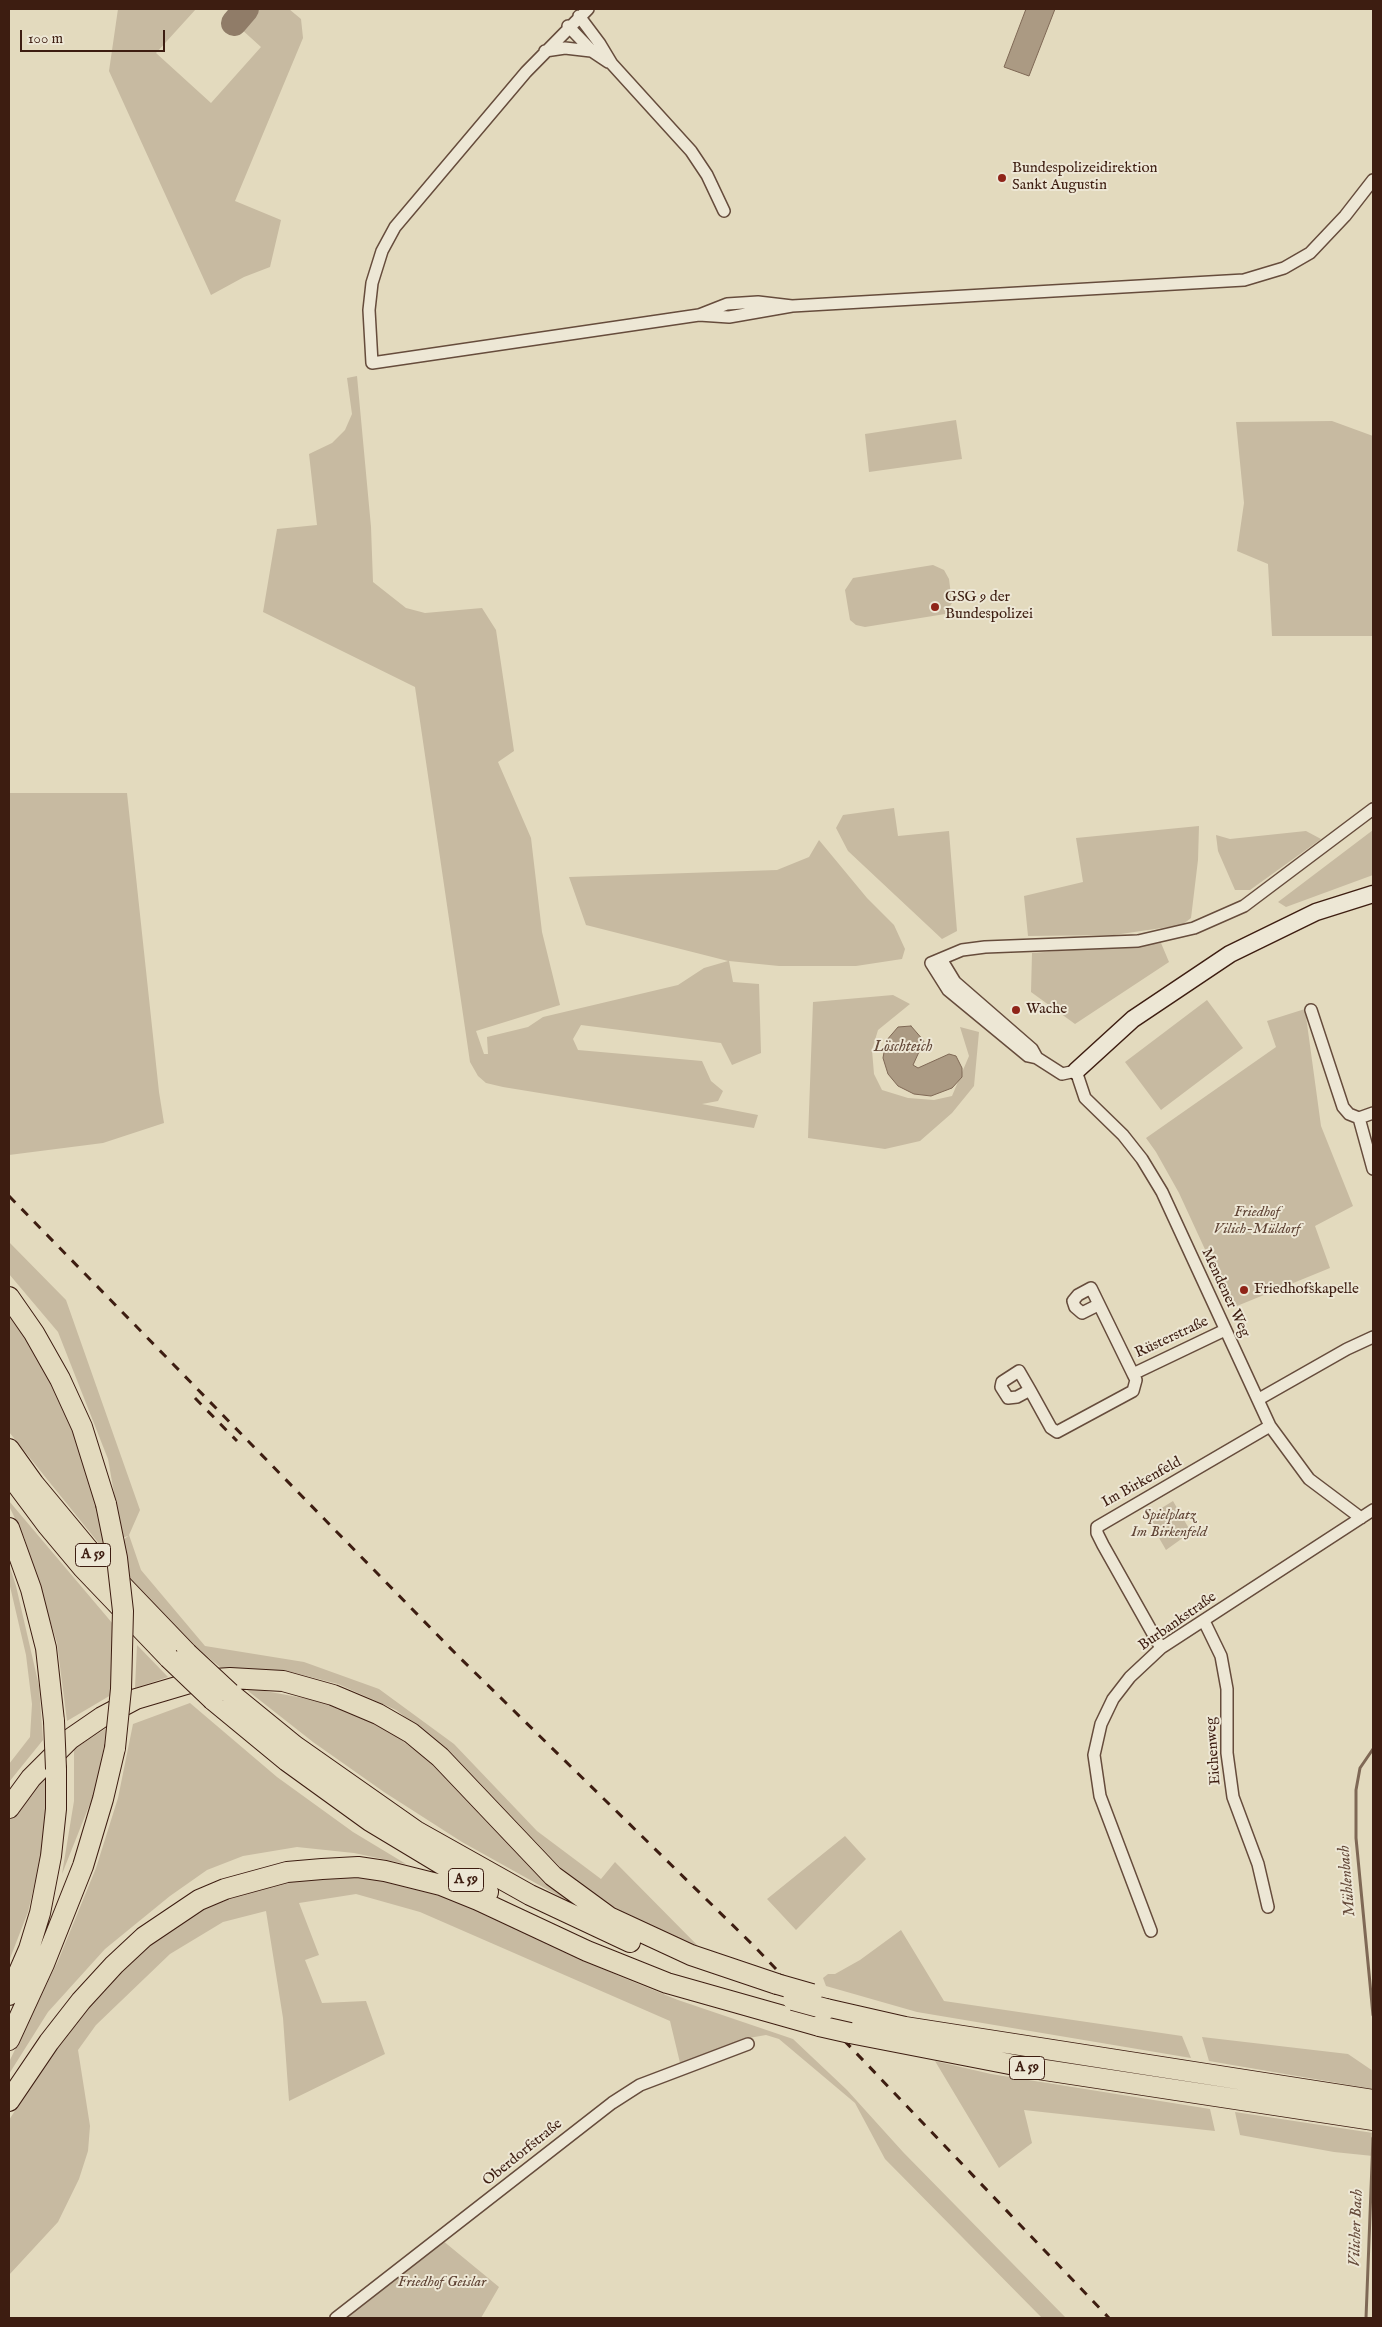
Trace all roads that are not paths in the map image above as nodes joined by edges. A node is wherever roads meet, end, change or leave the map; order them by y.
1 (583, 12) edge
2 (568, 26) junction
3 (545, 51) junction
4 (593, 52) junction
5 (612, 64) junction
6 (1373, 180) edge
7 (1373, 194) edge
8 (1360, 196) junction
9 (724, 211) dead end
10 (1373, 809) edge
11 (1373, 894) edge
12 (1312, 1010) dead end
13 (1076, 1071) junction
14 (1373, 1113) edge
15 (1359, 1118) junction
16 (1373, 1169) edge
17 (9, 1297) edge
18 (1098, 1305) dead end
19 (1225, 1330) junction
20 (1373, 1337) edge
21 (1133, 1374) junction
22 (1030, 1390) dead end
23 (1259, 1399) junction
24 (1270, 1426) junction
25 (9, 1449) edge
26 (9, 1474) edge
27 (1373, 1510) edge
28 (1361, 1518) junction
29 (9, 1528) edge
30 (1204, 1621) junction
31 (1161, 1648) junction
32 (178, 1656) junction
33 (222, 1696) junction
34 (9, 1808) edge
35 (1268, 1907) dead end
36 (1151, 1931) dead end
37 (747, 1980) junction
38 (9, 1995) edge
39 (802, 1997) junction
40 (766, 1999) junction
41 (823, 2017) junction
42 (971, 2038) junction
43 (9, 2040) edge
44 (748, 2044) dead end
45 (1373, 2100) edge
46 (9, 2101) edge
47 (1373, 2120) edge
48 (336, 2318) edge

1 - 2 street
1 - 5 street
2 - 3 street
2 - 4 street
3 - 4 street
3 - 8 street
4 - 5 street
5 - 9 street
6 - 8 street
7 - 8 street
10 - 13 street
11 - 13 street
12 - 15 street
13 - 19 street, Mendener Weg
14 - 15 street
15 - 16 street
17 - 43 highway, bridge
18 - 21 street, Rüsterstraße
19 - 21 street, Rüsterstraße
19 - 23 street, Mendener Weg
20 - 23 street
21 - 22 street, Rüsterstraße
23 - 24 street, Mendener Weg
24 - 28 street, Mendener Weg
24 - 31 street, Im Birkenfeld
25 - 32 highway, A 59
26 - 32 highway, A 59
27 - 28 street, Burbankstraße
28 - 30 street, Burbankstraße
29 - 38 highway, bridge
30 - 31 street, Burbankstraße
30 - 35 street, Eichenweg
31 - 36 street, Burbankstraße
32 - 33 highway, A 59, bridge
33 - 37 highway, A 59
33 - 40 highway, A 59
34 - 37 highway
37 - 40 highway
39 - 40 highway, bridge
39 - 41 highway, A 59, bridge
39 - 42 highway
40 - 41 highway, A 59
40 - 46 highway
41 - 42 highway, A 59
41 - 47 highway, A 59, bridge
42 - 45 highway, A 59
44 - 48 street, Oberdorfstraße

